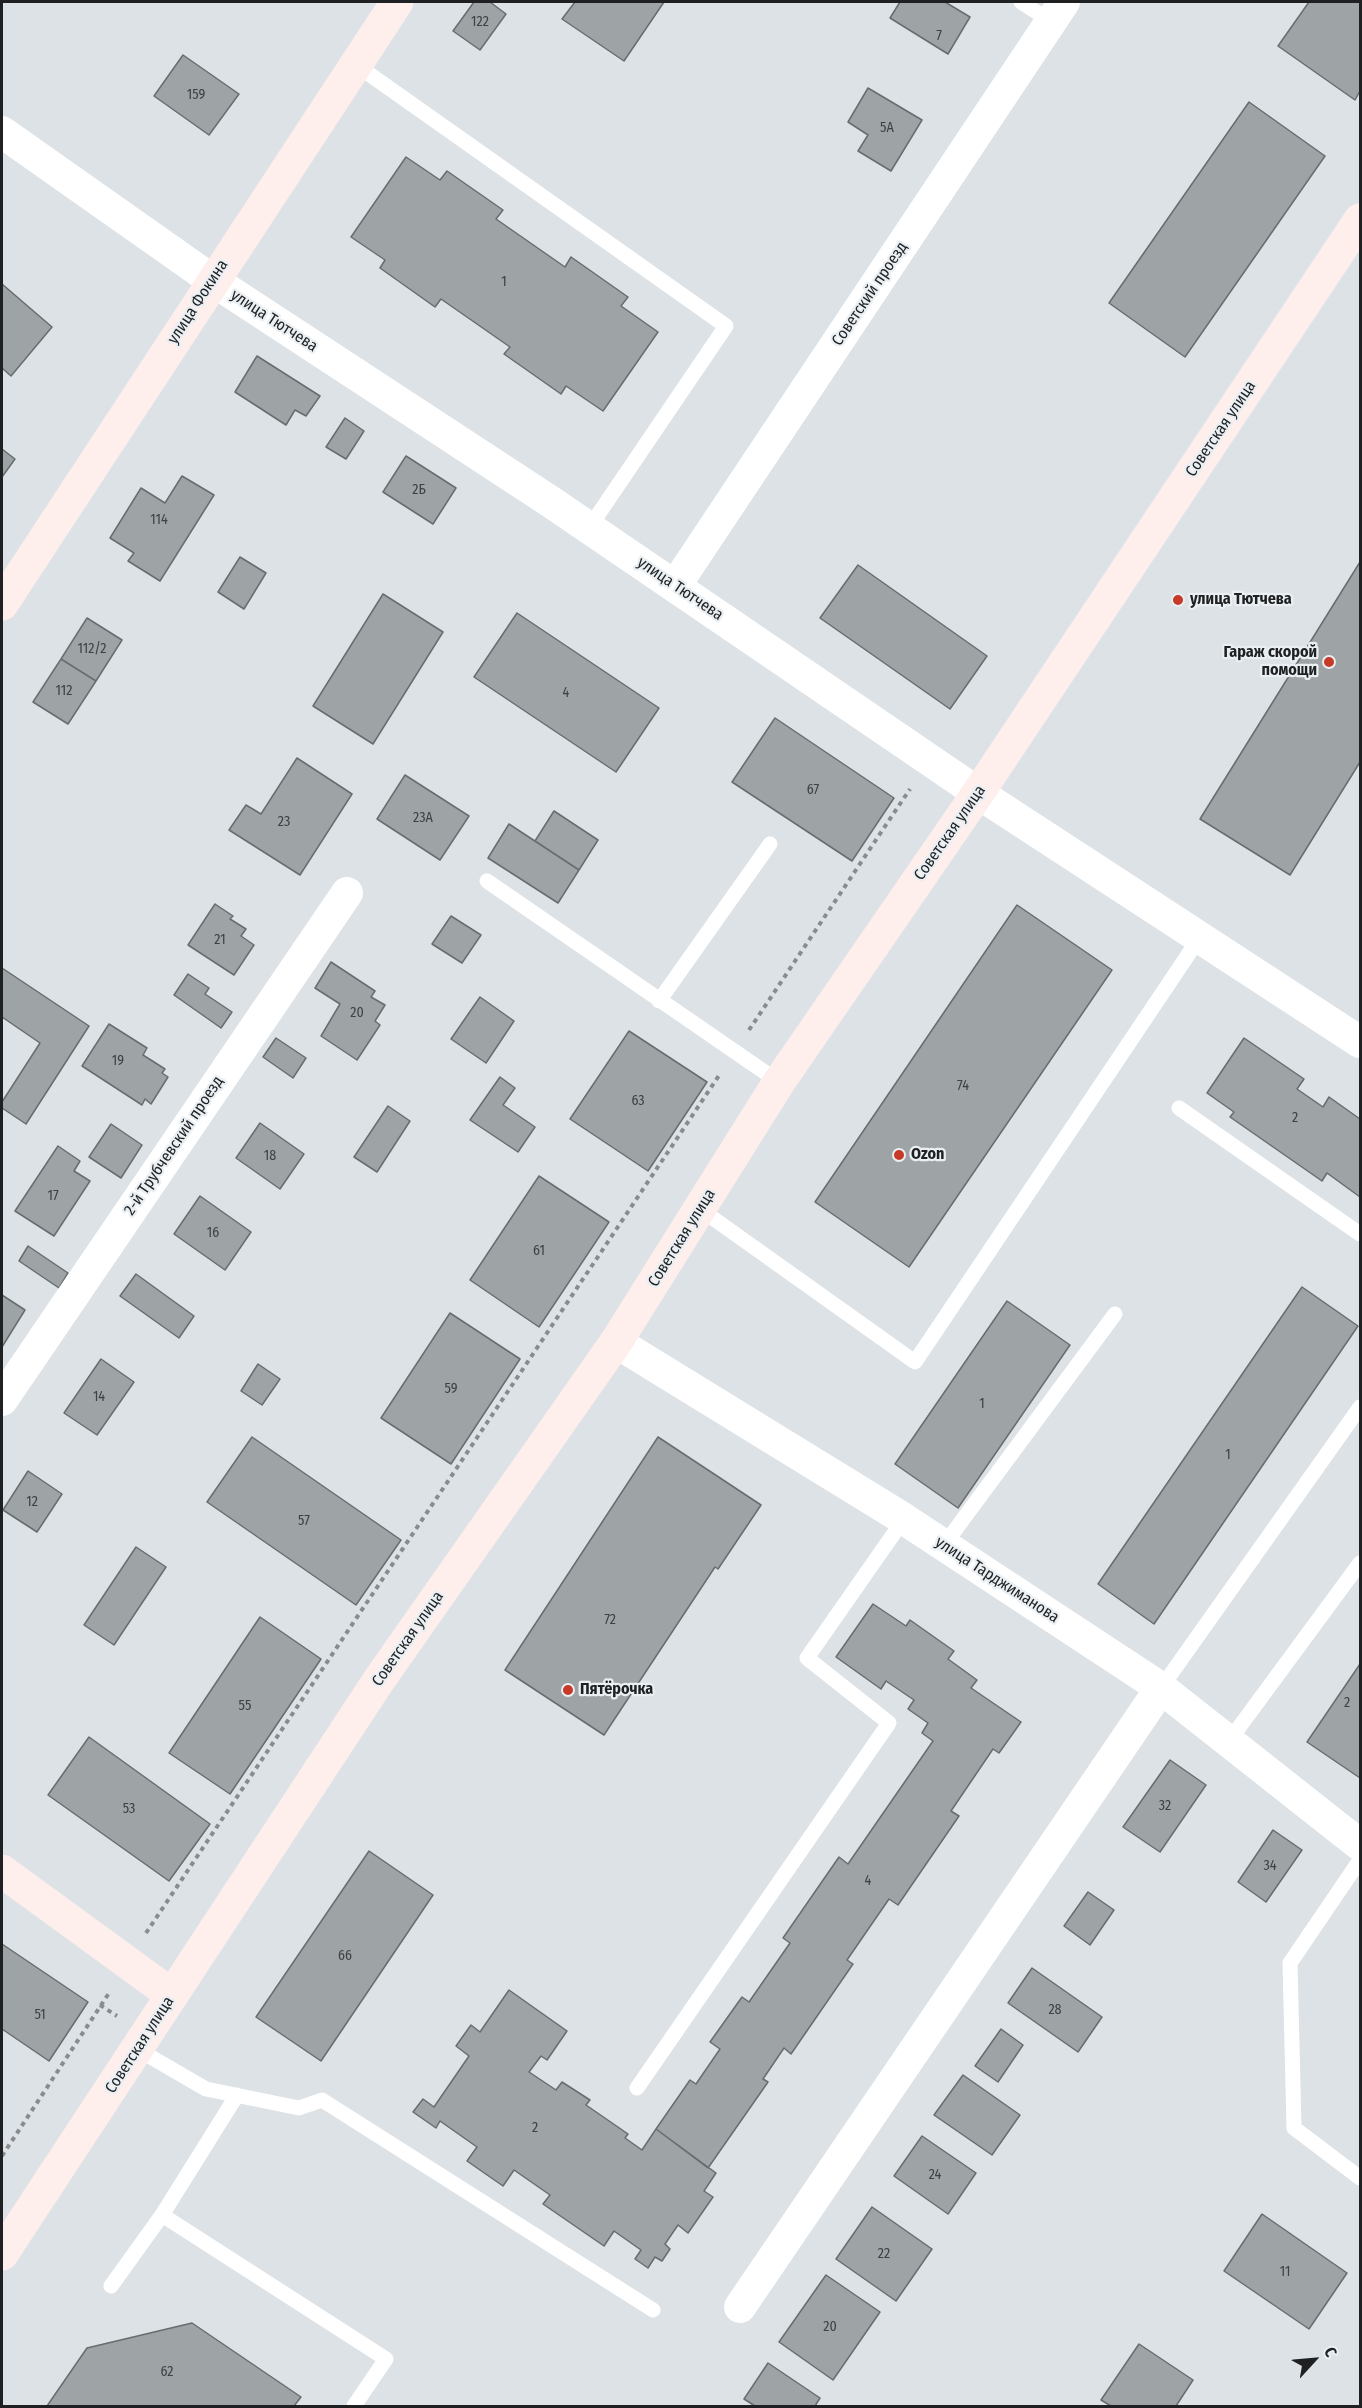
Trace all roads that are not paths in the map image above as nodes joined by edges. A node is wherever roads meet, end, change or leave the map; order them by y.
1 (397, 2) edge
2 (1021, 2) edge
3 (1058, 12) edge
4 (356, 64) junction
5 (2, 132) edge
6 (1360, 220) edge
7 (212, 280) junction
8 (590, 528) junction
9 (675, 586) junction
10 (2, 604) edge
11 (978, 793) junction
12 (770, 844) dead end
13 (487, 881) dead end
14 (347, 893) dead end
15 (1200, 937) junction
16 (659, 1001) junction
17 (1360, 1042) edge
18 (779, 1082) junction
19 (1179, 1108) dead end
20 (700, 1209) junction
21 (1360, 1234) edge
22 (1116, 1314) dead end
23 (616, 1342) junction
24 (2, 1400) edge
25 (1360, 1407) edge
26 (904, 1519) junction
27 (944, 1545) junction
28 (1360, 1563) edge
29 (1161, 1688) junction
30 (1229, 1741) junction
31 (1360, 1845) edge
32 (1360, 1860) edge
33 (2, 1871) edge
34 (172, 1995) junction
35 (137, 2049) junction
36 (637, 2088) dead end
37 (237, 2095) junction
38 (1360, 2178) edge
39 (162, 2215) junction
40 (2, 2254) edge
41 (111, 2286) dead end
42 (740, 2307) dead end
43 (653, 2310) dead end
44 (354, 2406) edge

1 - 4 main road, улица Фокина
2 - 3 lane
3 - 9 street, Советский проезд
4 - 7 main road, улица Фокина
4 - 8 lane
5 - 7 street, улица Тютчева
6 - 11 main road, Советская улица
7 - 8 street, улица Тютчева
7 - 10 main road, улица Фокина
8 - 9 street, улица Тютчева
9 - 11 street, улица Тютчева
11 - 15 street, улица Тютчева
11 - 18 main road, Советская улица
12 - 16 lane
13 - 16 lane
14 - 24 street, 2-й Трубчевский проезд
15 - 17 street, улица Тютчева
15 - 20 lane
16 - 18 lane
18 - 20 main road, Советская улица
19 - 21 lane
20 - 23 main road, Советская улица
22 - 27 lane
23 - 26 street, улица Тарджиманова
23 - 34 main road, Советская улица
25 - 29 lane
26 - 27 street, улица Тарджиманова
26 - 36 lane
27 - 29 street, улица Тарджиманова
28 - 30 lane
29 - 30 street, улица Тарджиманова
29 - 42 street
30 - 31 street, улица Тарджиманова
32 - 38 lane
33 - 34 main road
34 - 35 main road, Советская улица
35 - 37 lane
35 - 40 main road, Советская улица
37 - 39 lane
37 - 43 lane
39 - 41 lane
39 - 44 lane

